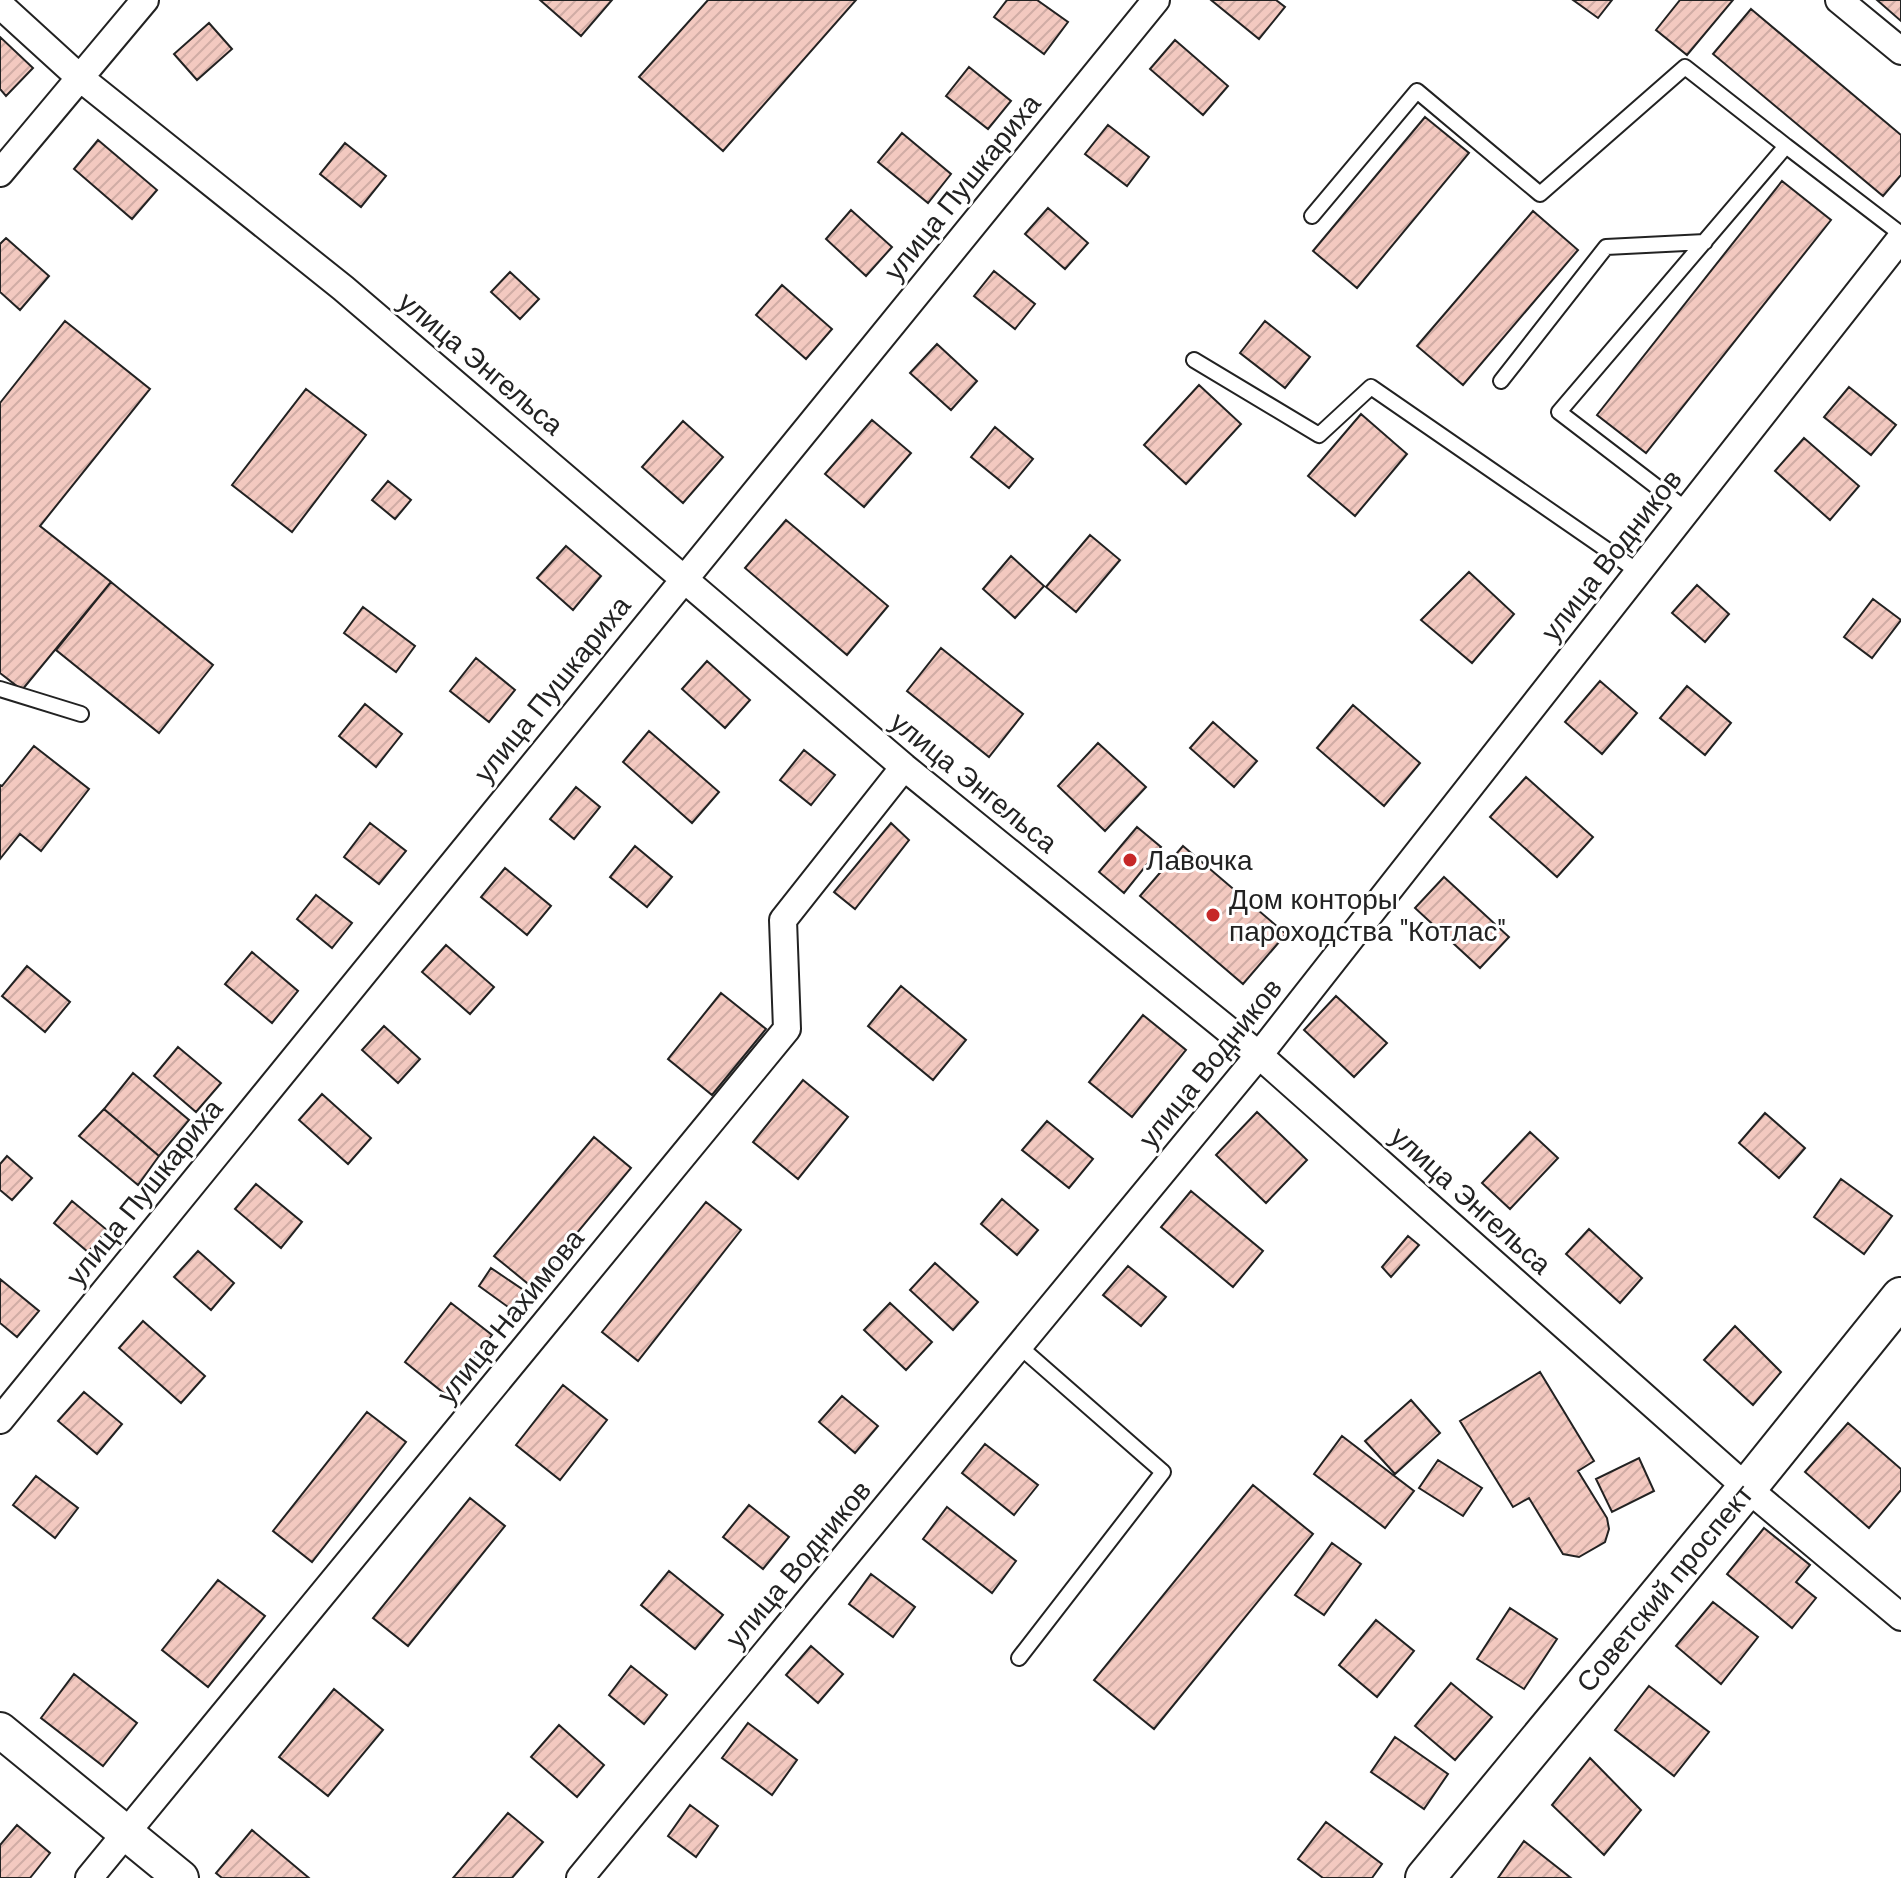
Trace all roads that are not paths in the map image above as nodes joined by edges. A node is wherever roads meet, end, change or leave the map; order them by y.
1 (145, 0) edge
2 (1156, 0) edge
3 (1839, 0) edge
4 (0, 5) edge
5 (1901, 51) edge
6 (79, 77) junction
7 (1786, 146) junction
8 (0, 173) edge
9 (1312, 216) dead end
10 (1901, 236) edge
11 (1705, 242) junction
12 (1194, 360) dead end
13 (1501, 381) dead end
14 (1687, 510) junction
15 (1639, 572) junction
16 (684, 577) junction
17 (0, 689) edge
18 (81, 714) dead end
19 (904, 767) junction
20 (1259, 1055) junction
21 (1901, 1297) edge
22 (1019, 1346) junction
23 (0, 1420) edge
24 (1747, 1488) junction
25 (1901, 1617) edge
26 (1019, 1658) dead end
27 (0, 1730) edge
28 (126, 1832) junction
29 (89, 1878) edge
30 (181, 1878) edge
31 (580, 1878) edge
32 (1425, 1878) edge

1 - 6 street
2 - 16 street, улица Пушкариха
3 - 5 street
4 - 6 street, улица Энгельса
6 - 8 street
6 - 16 street, улица Энгельса
7 - 9 lane
7 - 10 lane
7 - 11 lane
10 - 14 street, улица Водников
11 - 13 lane
11 - 14 lane
12 - 15 lane
14 - 15 street, улица Водников
15 - 20 street, улица Водников
16 - 19 street, улица Энгельса
16 - 23 street, улица Пушкариха
17 - 18 lane
19 - 20 street, улица Энгельса
19 - 28 street, улица Нахимова
20 - 22 street, улица Водников
20 - 24 street, улица Энгельса
21 - 24 main road, Советский проспект
22 - 26 lane
22 - 31 street, улица Водников
24 - 25 street, улица Энгельса
24 - 32 main road, Советский проспект
27 - 28 street
28 - 29 street, улица Нахимова
28 - 30 street

